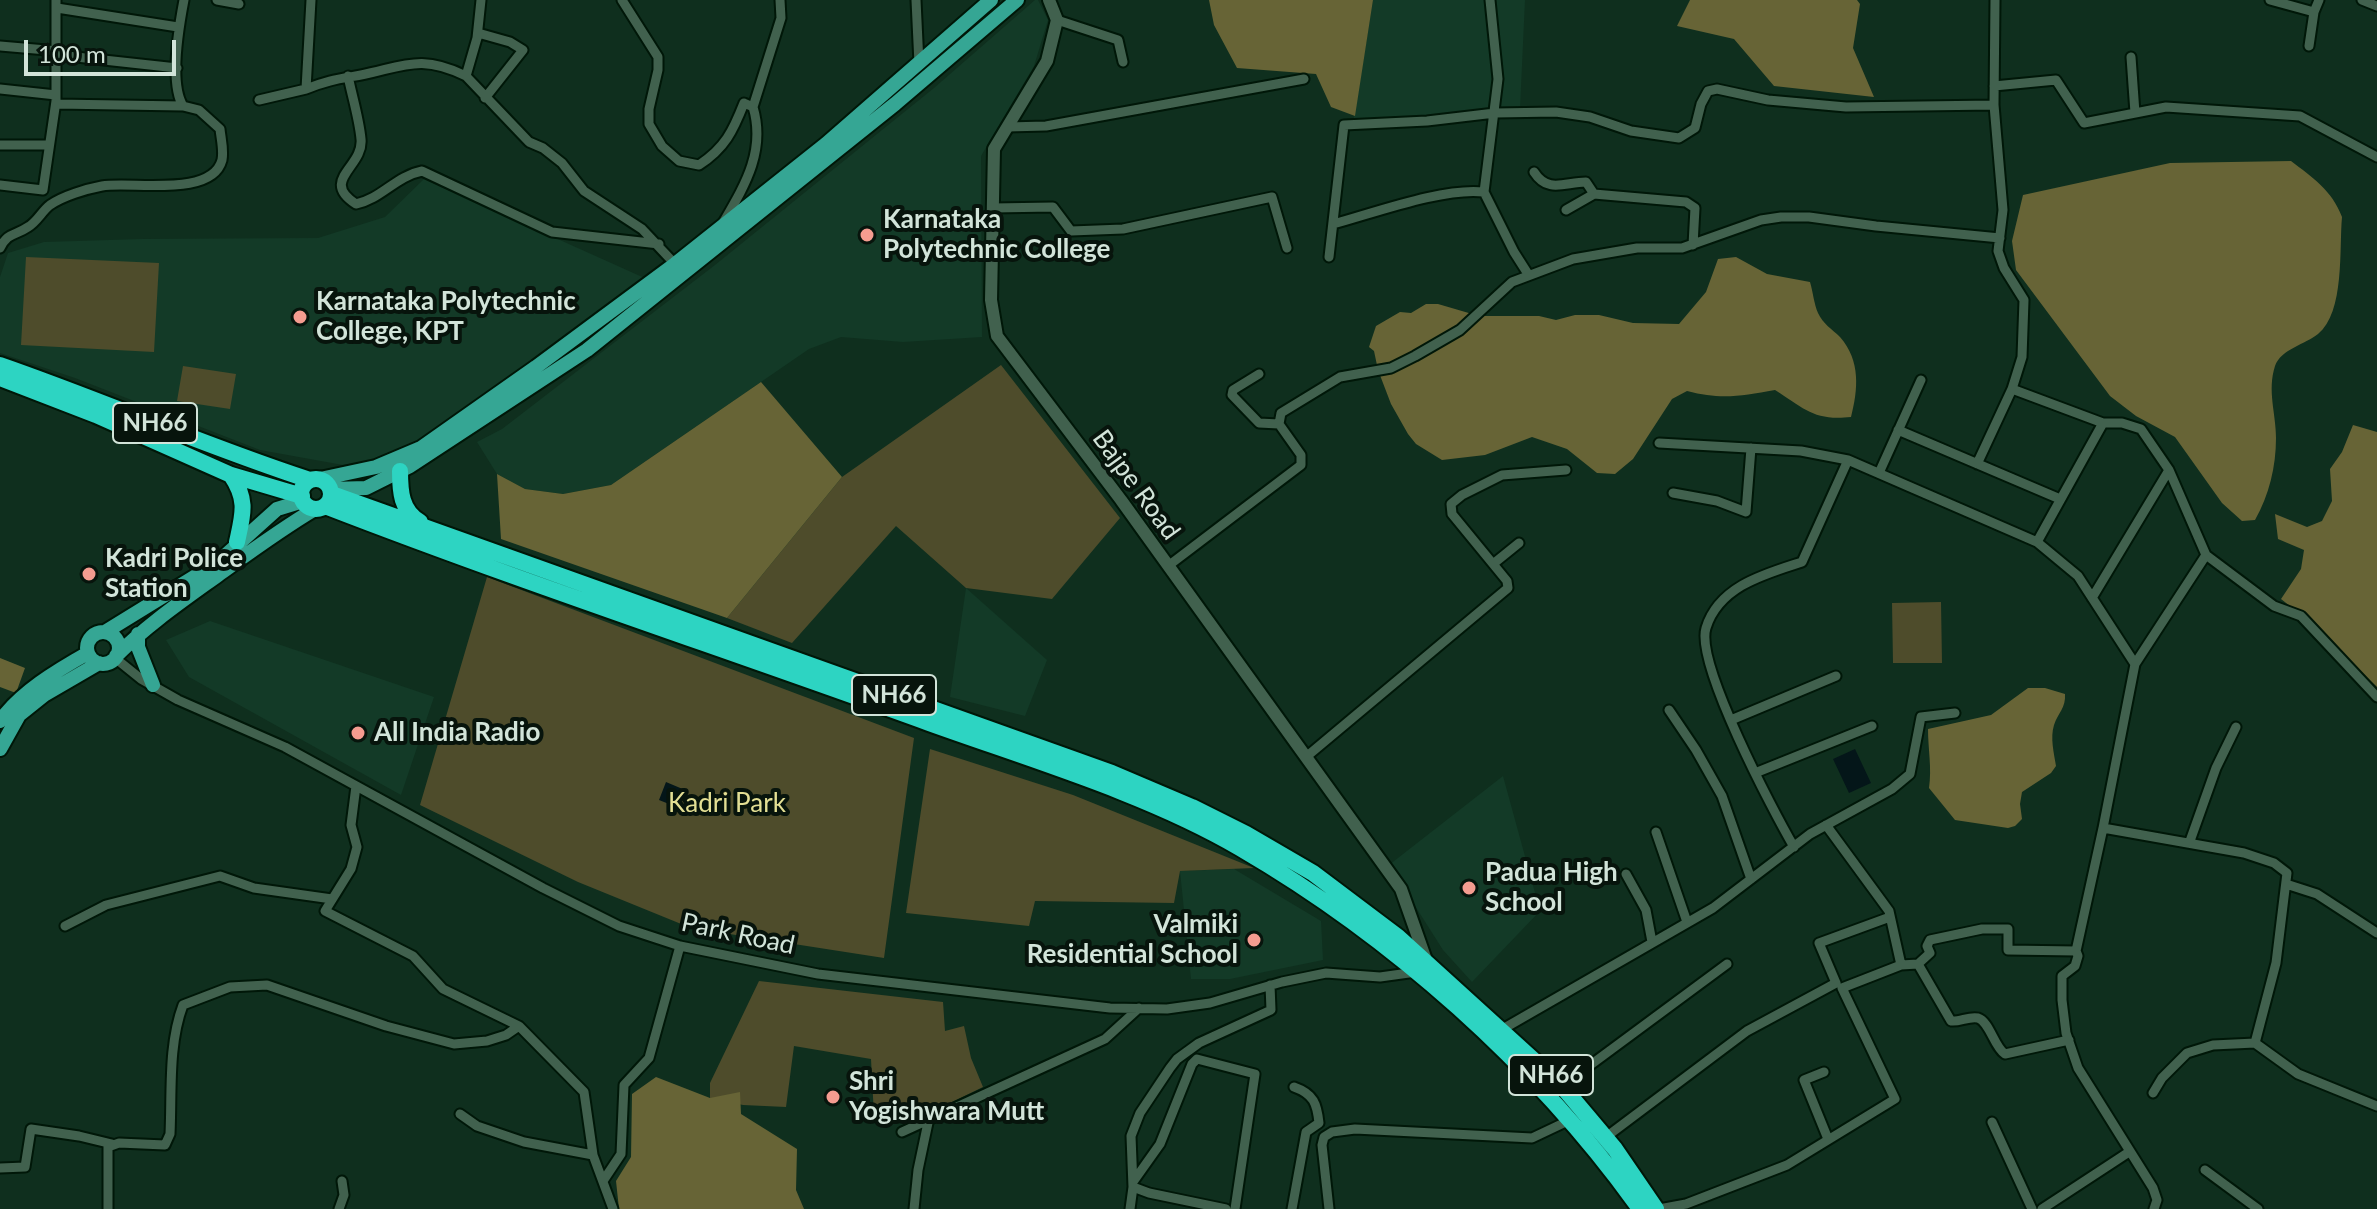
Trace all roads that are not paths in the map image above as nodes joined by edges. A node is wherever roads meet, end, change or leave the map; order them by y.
1 (184, 0) edge
2 (217, 0) edge
3 (311, 0) edge
4 (481, 0) edge
5 (622, 0) edge
6 (780, 0) edge
7 (916, 0) edge
8 (991, 0) edge
9 (1017, 0) edge
10 (1049, 0) edge
11 (1490, 0) edge
12 (1995, 0) edge
13 (2270, 0) edge
14 (2319, 0) edge
15 (2362, 0) edge
16 (56, 4) edge
17 (239, 4) dead end
18 (2377, 6) edge
19 (2314, 12) junction
20 (1057, 20) junction
21 (178, 27) junction
22 (478, 33) junction
23 (0, 46) edge
24 (2309, 46) dead end
25 (58, 53) junction
26 (2131, 57) dead end
27 (1123, 62) dead end
28 (919, 64) junction
29 (177, 68) junction
30 (348, 76) junction
31 (466, 76) junction
32 (1304, 79) dead end
33 (1994, 86) junction
34 (0, 89) edge
35 (306, 89) junction
36 (56, 98) junction
37 (485, 98) junction
38 (259, 100) dead end
39 (1994, 105) junction
40 (183, 106) junction
41 (753, 107) junction
42 (1495, 113) junction
43 (2135, 113) junction
44 (1007, 127) junction
45 (0, 145) edge
46 (48, 145) junction
47 (2377, 157) edge
48 (1534, 172) dead end
49 (0, 185) edge
50 (1484, 192) junction
51 (1594, 194) junction
52 (993, 208) junction
53 (1566, 210) dead end
54 (1333, 224) junction
55 (3, 236) edge
56 (2000, 238) junction
57 (714, 239) junction
58 (659, 244) junction
59 (1693, 245) junction
60 (0, 248) edge
61 (1287, 248) dead end
62 (1329, 257) dead end
63 (675, 264) junction
64 (1528, 274) junction
65 (0, 365) edge
66 (1259, 374) dead end
67 (0, 378) edge
68 (1921, 380) dead end
69 (2012, 389) junction
70 (2103, 423) junction
71 (1279, 424) junction
72 (1898, 430) junction
73 (1659, 443) dead end
74 (1751, 448) junction
75 (417, 456) junction
76 (1848, 460) junction
77 (1977, 464) junction
78 (1566, 470) dead end
79 (2169, 470) junction
80 (400, 471) junction
81 (1879, 473) junction
82 (231, 475) junction
83 (1673, 493) dead end
84 (317, 494) junction
85 (2060, 499) junction
86 (434, 530) junction
87 (237, 542) junction
88 (2037, 542) junction
89 (1519, 543) dead end
90 (2206, 555) junction
91 (1493, 564) junction
92 (1168, 566) junction
93 (2092, 598) junction
94 (105, 632) junction
95 (138, 634) junction
96 (116, 657) junction
97 (93, 658) junction
98 (2135, 664) junction
99 (1836, 676) dead end
100 (153, 685) junction
101 (2377, 697) edge
102 (1669, 710) dead end
103 (1955, 713) dead end
104 (1731, 720) junction
105 (0, 721) edge
106 (1872, 726) dead end
107 (2236, 727) dead end
108 (0, 749) edge
109 (1306, 757) junction
110 (1755, 773) junction
111 (356, 786) junction
112 (1826, 825) junction
113 (2103, 828) junction
114 (1656, 832) dead end
115 (2190, 841) junction
116 (1794, 847) junction
117 (1626, 874) dead end
118 (1751, 879) junction
119 (2286, 884) junction
120 (332, 899) junction
121 (1890, 917) junction
122 (1687, 922) junction
123 (65, 926) dead end
124 (2377, 933) edge
125 (1652, 942) junction
126 (680, 946) junction
127 (2076, 951) junction
128 (1727, 964) dead end
129 (1918, 964) junction
130 (1901, 965) junction
131 (1421, 966) junction
132 (1270, 985) junction
133 (1139, 1008) junction
134 (519, 1026) junction
135 (1501, 1030) junction
136 (2069, 1040) junction
137 (2255, 1043) junction
138 (1824, 1072) dead end
139 (1562, 1086) junction
140 (1294, 1087) dead end
141 (2153, 1093) dead end
142 (2377, 1106) edge
143 (460, 1114) dead end
144 (929, 1118) junction
145 (1570, 1120) junction
146 (1992, 1122) dead end
147 (902, 1132) dead end
148 (1606, 1137) junction
149 (1828, 1139) junction
150 (112, 1144) junction
151 (2129, 1152) junction
152 (593, 1155) junction
153 (0, 1168) edge
154 (2205, 1170) dead end
155 (342, 1181) dead end
156 (603, 1181) junction
157 (1133, 1185) junction
158 (108, 1209) edge
159 (339, 1209) edge
160 (613, 1209) edge
161 (914, 1209) edge
162 (1130, 1209) edge
163 (1226, 1209) edge
164 (1235, 1209) edge
165 (1292, 1209) edge
166 (1329, 1209) edge
167 (1640, 1209) edge
168 (1658, 1209) edge
169 (2032, 1209) edge
170 (2042, 1209) edge
171 (2154, 1209) edge
172 (2258, 1209) edge

1 - 21 street
2 - 17 street
3 - 35 street
4 - 22 street
5 - 41 street
6 - 41 street
7 - 28 street
8 - 28 main road
9 - 57 main road
10 - 20 street
11 - 42 street
12 - 33 street
13 - 19 street
14 - 19 street
15 - 18 street
16 - 21 street
16 - 25 street
19 - 24 street
20 - 27 street
20 - 44 street, Bajpe Road
21 - 29 street
22 - 31 street
22 - 37 street
23 - 25 street
25 - 29 street
25 - 36 street
26 - 43 street
28 - 57 main road
29 - 40 street
30 - 31 street
30 - 35 street
30 - 58 street
31 - 37 street
32 - 44 street
33 - 39 street
33 - 43 street
34 - 36 street
35 - 38 street
36 - 40 street
36 - 46 street
37 - 58 street
39 - 42 street
39 - 56 street
40 - 55 street
41 - 57 street
42 - 50 street
42 - 54 street
43 - 47 street
44 - 52 street, Bajpe Road
45 - 46 street
46 - 49 street
48 - 51 street
50 - 54 street
50 - 64 street
51 - 53 street
51 - 59 street
52 - 61 street
52 - 92 street, Bajpe Road
54 - 62 street
55 - 60 street
56 - 59 street
56 - 69 street
57 - 63 main road
57 - 75 main road
58 - 63 street
59 - 64 street
63 - 75 main road
64 - 71 street
65 - 84 highway, NH66
66 - 71 street
67 - 82 highway, NH66
68 - 72 street
69 - 70 street
69 - 77 street
70 - 79 street
70 - 85 street
71 - 92 street
72 - 77 street
72 - 81 street
73 - 74 street
74 - 76 street
74 - 83 street
75 - 80 main road
75 - 84 main road
76 - 81 street
76 - 104 street
77 - 85 street
78 - 91 street
79 - 90 street
79 - 93 street
80 - 84 main road
80 - 86 highway
81 - 88 street
82 - 84 highway, NH66
82 - 87 highway
84 - 86 highway, NH66
84 - 87 main road
84 - 95 main road
84 - 131 highway, NH66
85 - 88 street
86 - 131 highway, NH66
87 - 94 main road
88 - 93 street
89 - 91 street
90 - 98 street
90 - 101 street
91 - 109 street
92 - 109 street, Bajpe Road
93 - 98 street
94 - 96 main road
94 - 97 main road
95 - 96 main road
95 - 100 main road
96 - 97 main road
96 - 100 street, Park Road
97 - 105 main road
97 - 108 main road
98 - 113 street
99 - 104 street
100 - 111 street, Park Road
102 - 118 street
103 - 112 street
104 - 110 street
106 - 110 street
107 - 115 street
109 - 131 street, Bajpe Road
110 - 116 street
111 - 120 street
111 - 126 street, Park Road
112 - 116 street
112 - 121 street
113 - 115 street
113 - 127 street
114 - 122 street
115 - 119 street
116 - 118 street
117 - 125 street
118 - 122 street
119 - 124 street
119 - 137 street
120 - 123 street
120 - 134 street
121 - 130 street
121 - 148 street
122 - 125 street
125 - 135 street
126 - 133 street, Park Road
126 - 156 street
127 - 129 street
127 - 136 street
128 - 139 street
129 - 130 street
129 - 136 street
130 - 149 street
131 - 132 street, Park Road
131 - 135 highway, NH66
131 - 145 highway, NH66
132 - 133 street, Park Road
132 - 157 street
133 - 144 street
134 - 150 street
134 - 152 street
135 - 139 highway, NH66
136 - 151 street
137 - 141 street
137 - 142 street
138 - 149 street
139 - 148 highway, NH66
140 - 165 street
143 - 152 street
144 - 147 street
144 - 161 street
145 - 166 street
145 - 167 highway, NH66
146 - 169 street
148 - 168 highway, NH66
149 - 168 street
150 - 153 street
150 - 158 street
151 - 170 street
151 - 171 street
152 - 156 street
154 - 172 street
155 - 159 street
156 - 160 street
157 - 162 street
157 - 163 street
157 - 164 street

